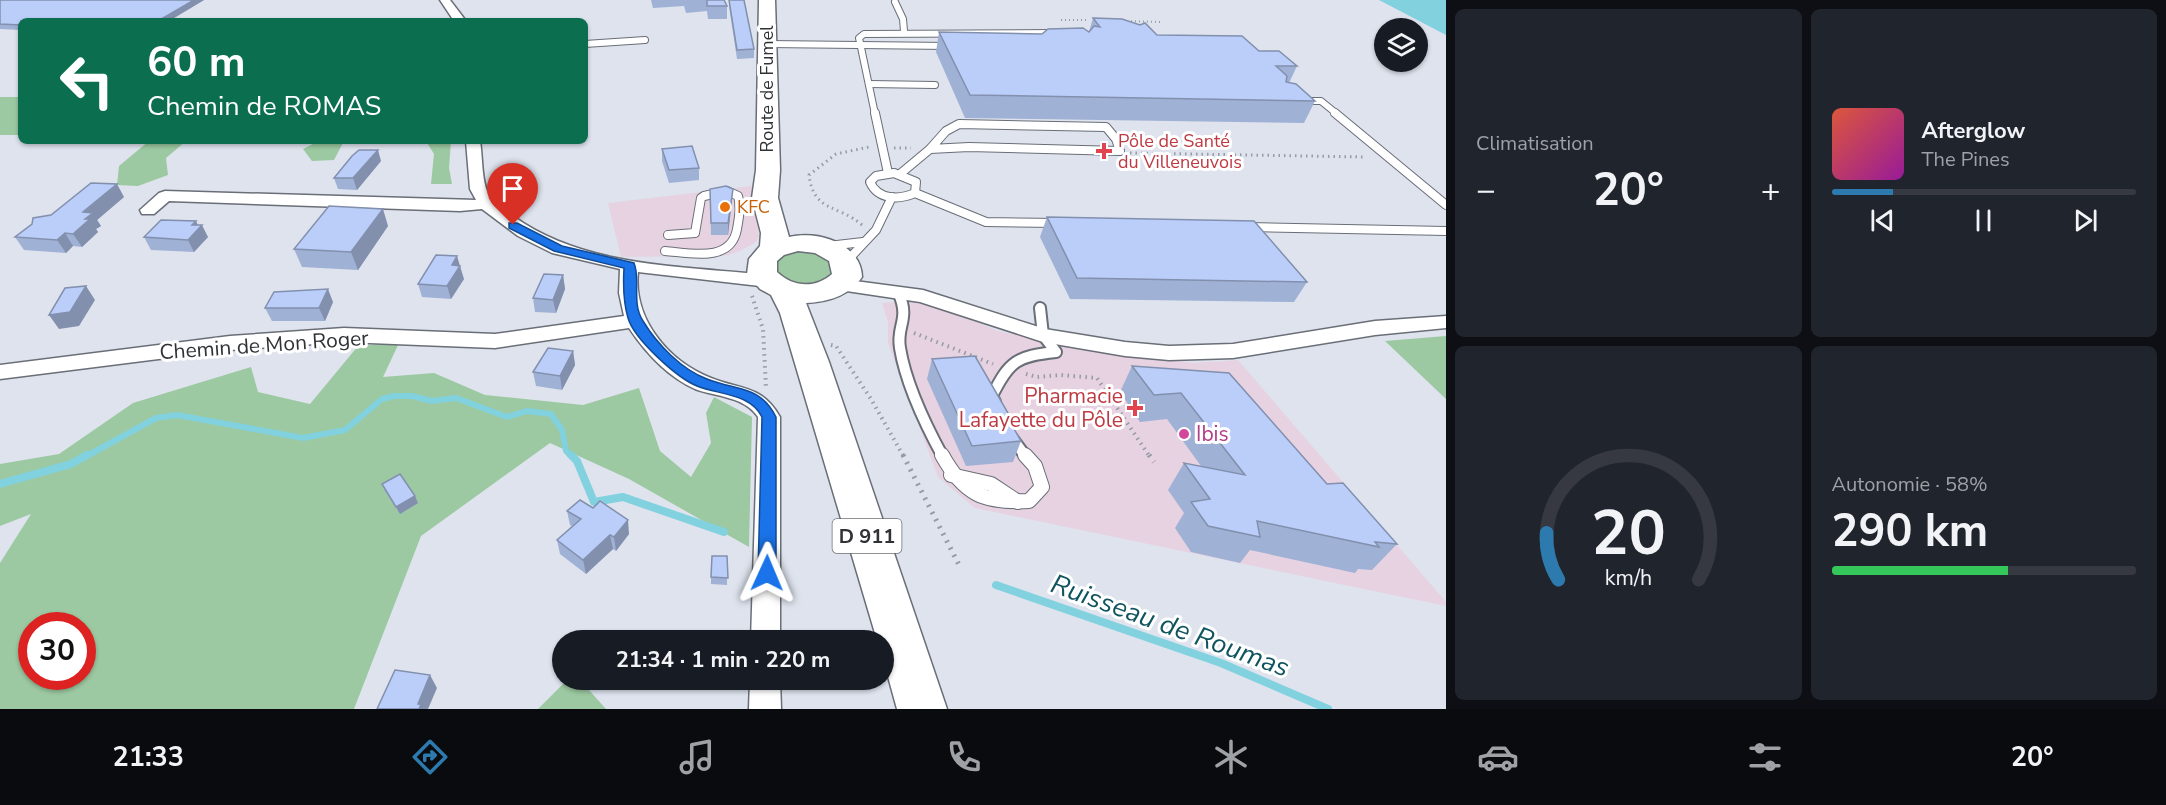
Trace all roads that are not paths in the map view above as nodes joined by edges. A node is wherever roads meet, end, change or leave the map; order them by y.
1 (446, 0) edge
2 (767, 0) edge
3 (895, 2) dead end
4 (458, 18) edge
5 (904, 31) junction
6 (1067, 33) edge
7 (645, 40) dead end
8 (588, 44) edge
9 (767, 44) junction
10 (860, 45) junction
11 (962, 46) edge
12 (869, 84) junction
13 (935, 85) dead end
14 (1286, 101) edge
15 (473, 144) edge
16 (930, 149) junction
17 (888, 173) junction
18 (900, 174) junction
19 (767, 178) junction
20 (915, 193) junction
21 (892, 197) junction
22 (486, 204) junction
23 (1446, 206) edge
24 (148, 210) dead end
25 (1066, 224) edge
26 (1237, 227) edge
27 (1446, 231) edge
28 (668, 235) dead end
29 (667, 259) junction
30 (837, 263) junction
31 (630, 266) junction
32 (772, 270) junction
33 (899, 294) junction
34 (1040, 308) dead end
35 (635, 321) junction
36 (1446, 322) edge
37 (1043, 335) junction
38 (812, 351) junction
39 (0, 372) edge
40 (766, 630) edge
41 (765, 690) edge
42 (765, 709) edge
43 (922, 709) edge

1 - 4 street
2 - 9 main road, Route de Fumel / D 911
3 - 5 lane
5 - 6 lane
5 - 10 lane
7 - 8 lane
9 - 10 lane
9 - 19 main road, Route de Fumel / D 911
10 - 11 lane
10 - 12 lane
12 - 13 lane
12 - 17 lane
14 - 23 lane
15 - 22 street
16 - 16 lane
16 - 18 lane
17 - 18 lane
17 - 21 lane
18 - 20 lane
19 - 30 main road, Route de Fumel / D 911
19 - 32 main road, Route de Fumel / D 911
20 - 21 lane
20 - 25 lane
21 - 30 lane
22 - 24 street
22 - 31 street
26 - 27 lane
28 - 29 lane
29 - 31 street
29 - 32 street
30 - 32 main road
30 - 32 main road
30 - 33 street
30 - 38 main road, D 911
31 - 35 street
32 - 38 main road, D 911
33 - 37 street
33 - 37 lane
34 - 37 lane
35 - 39 street, Chemin de Mon Roger
35 - 40 street
36 - 37 street
38 - 43 main road, D 911
41 - 42 street

